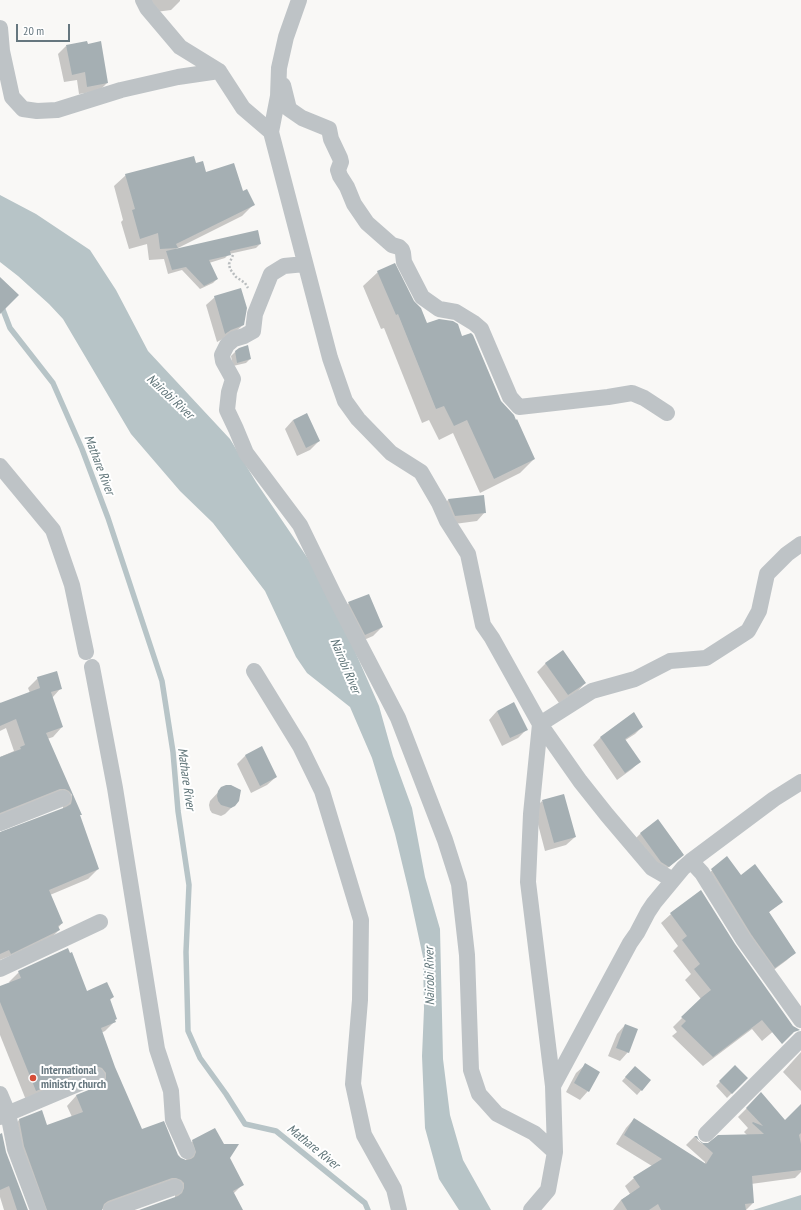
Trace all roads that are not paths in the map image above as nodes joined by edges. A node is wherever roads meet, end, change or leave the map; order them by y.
1 (143, 0) edge
2 (299, 0) edge
3 (0, 28) edge
4 (279, 68) junction
5 (219, 71) junction
6 (271, 132) junction
7 (305, 264) junction
8 (667, 413) dead end
9 (0, 466) edge
10 (801, 544) edge
11 (86, 652) dead end
12 (92, 667) dead end
13 (254, 671) dead end
14 (540, 724) junction
15 (801, 782) edge
16 (63, 798) dead end
17 (0, 823) edge
18 (691, 862) junction
19 (673, 880) junction
20 (100, 922) dead end
21 (0, 969) edge
22 (801, 1020) edge
23 (801, 1039) edge
24 (97, 1076) dead end
25 (553, 1086) junction
26 (0, 1094) edge
27 (4, 1115) edge
28 (706, 1134) dead end
29 (188, 1151) dead end
30 (555, 1152) junction
31 (175, 1187) dead end
32 (38, 1210) edge
33 (111, 1210) edge
34 (399, 1210) edge
35 (531, 1210) edge

1 - 5 street
2 - 4 street
3 - 5 street
4 - 6 street
4 - 8 street
5 - 6 street
6 - 7 street
7 - 14 street
7 - 30 street
9 - 11 street
10 - 14 street
12 - 29 street
13 - 34 street
14 - 19 street
14 - 25 street
15 - 18 street
16 - 17 street
18 - 19 street
18 - 22 street
19 - 25 street
20 - 21 street
23 - 28 street
24 - 27 street
25 - 30 street
26 - 27 street
27 - 32 street
30 - 35 street
31 - 33 street

